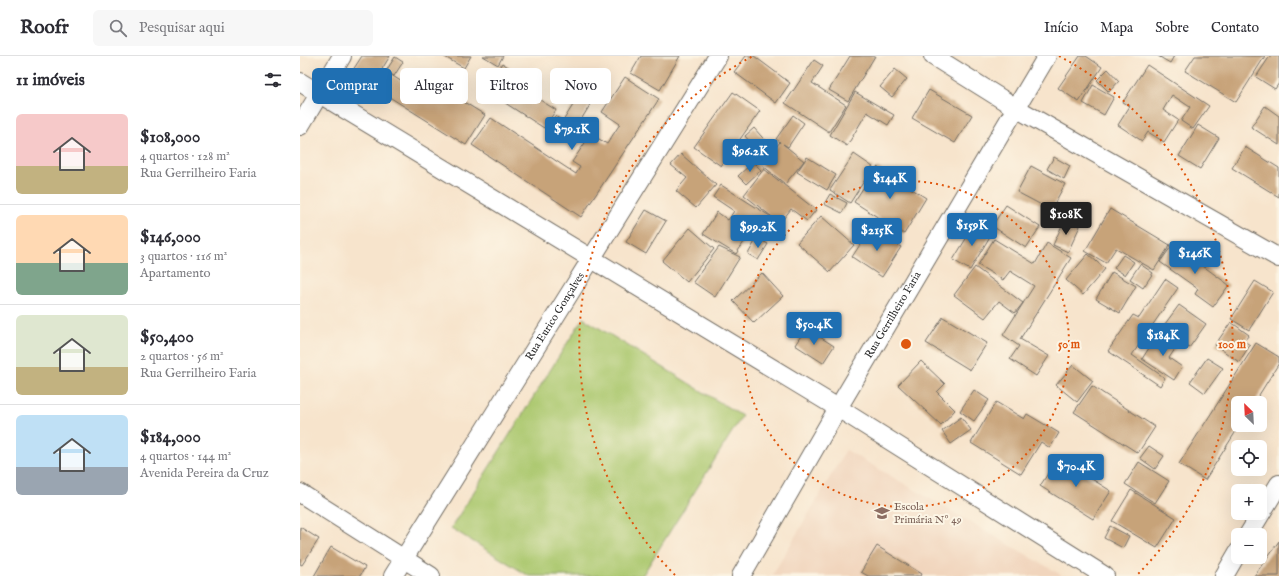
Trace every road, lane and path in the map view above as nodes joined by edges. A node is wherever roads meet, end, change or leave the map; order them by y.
1 (342, 56) edge
2 (718, 56) edge
3 (933, 56) edge
4 (1047, 56) edge
5 (335, 68) edge
6 (300, 82) edge
7 (312, 90) edge
8 (313, 104) edge
9 (336, 104) edge
10 (1016, 108) junction
11 (300, 126) edge
12 (592, 258) junction
13 (1279, 258) edge
14 (838, 408) junction
15 (1279, 484) edge
16 (300, 493) edge
17 (1252, 528) edge
18 (403, 559) junction
19 (1231, 564) edge
20 (393, 576) edge
21 (431, 576) edge
22 (741, 576) edge
23 (1105, 576) edge
24 (1224, 576) edge

1 - 5 street
2 - 12 street, Rua Eurico Gonçalves
3 - 10 street
4 - 10 street, Rua Gerrilheiro Faria
6 - 7 street
8 - 11 street
9 - 12 street
10 - 13 street
10 - 14 street, Rua Gerrilheiro Faria
12 - 14 street
12 - 18 street, Rua Eurico Gonçalves
14 - 22 street, Rua Gerrilheiro Faria
14 - 23 street
15 - 17 street
16 - 18 street
18 - 20 street, Rua Eurico Gonçalves
18 - 21 street
19 - 24 street

